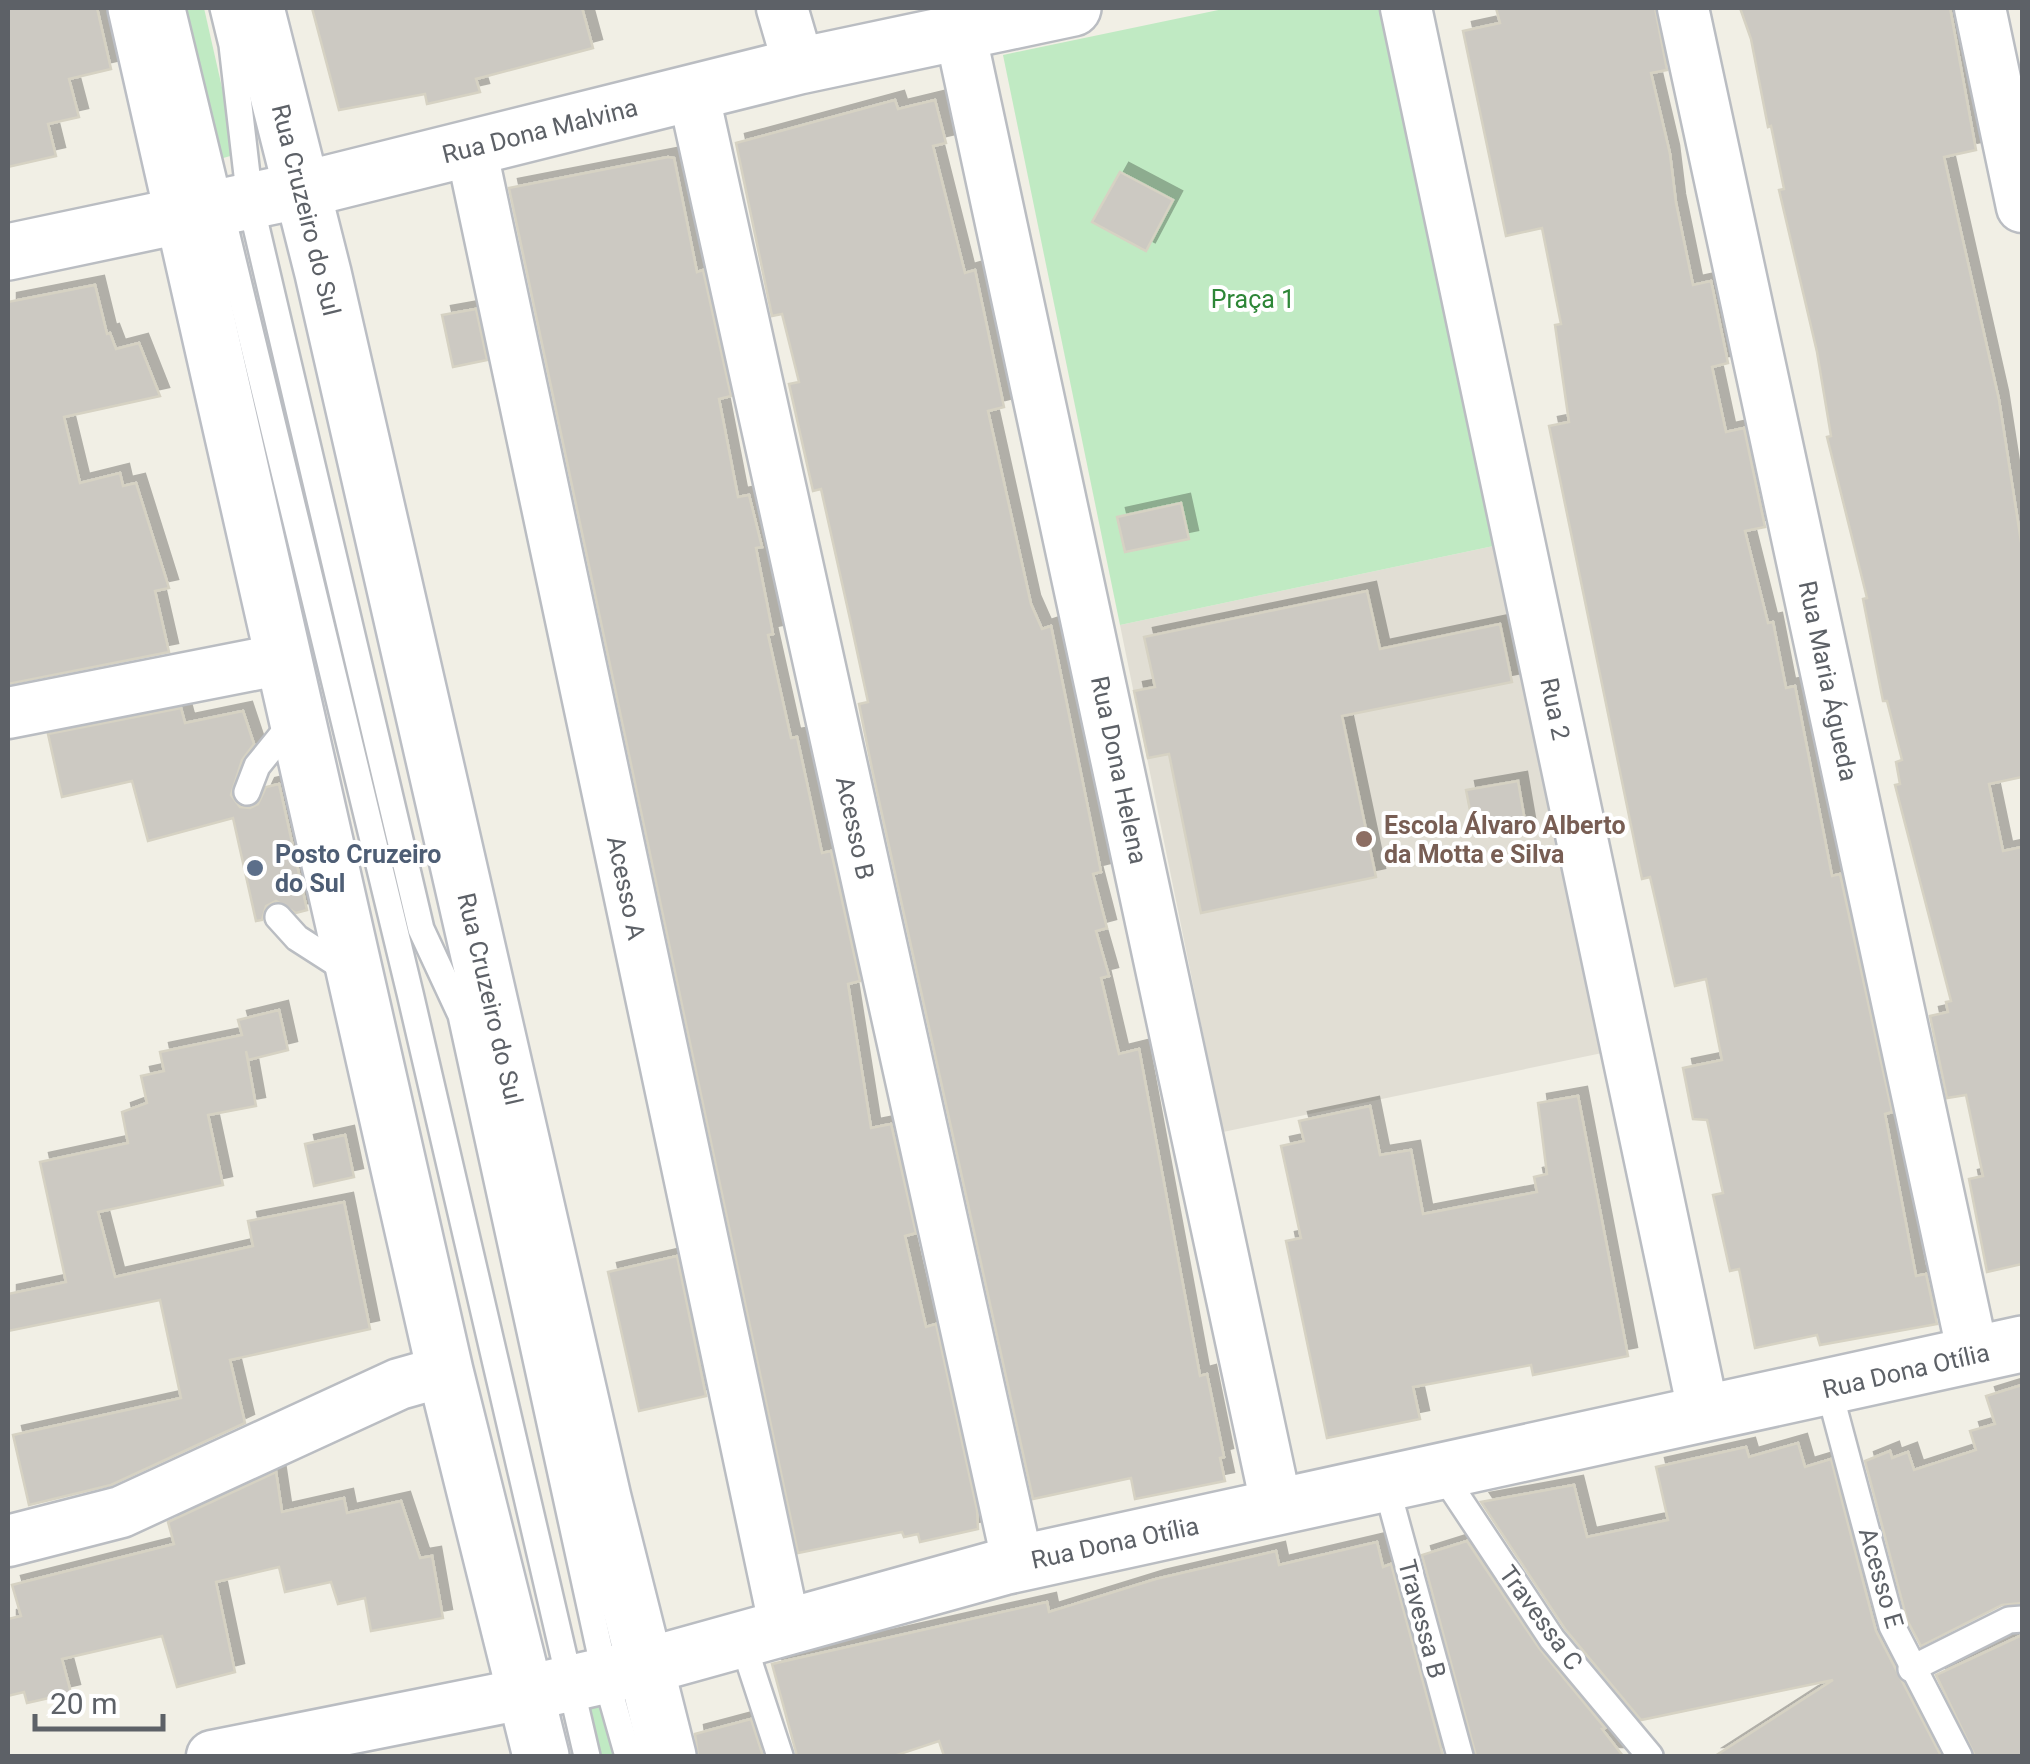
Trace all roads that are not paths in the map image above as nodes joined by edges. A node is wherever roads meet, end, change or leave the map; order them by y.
1 (136, 8) edge
2 (172, 8) edge
3 (222, 8) edge
4 (256, 8) edge
5 (782, 8) edge
6 (1073, 8) edge
7 (1406, 8) edge
8 (1683, 8) edge
9 (1980, 8) edge
10 (960, 32) junction
11 (798, 66) junction
12 (693, 92) junction
13 (471, 148) junction
14 (302, 190) junction
15 (2022, 207) edge
16 (216, 208) junction
17 (8, 252) edge
18 (283, 659) junction
19 (8, 713) edge
20 (296, 718) junction
21 (247, 792) dead end
22 (278, 917) dead end
23 (355, 974) junction
24 (1998, 1349) edge
25 (445, 1371) junction
26 (1829, 1390) junction
27 (1703, 1410) junction
28 (1441, 1472) junction
29 (1385, 1481) junction
30 (1277, 1508) junction
31 (8, 1541) edge
32 (1018, 1564) junction
33 (2022, 1619) edge
34 (764, 1634) junction
35 (1911, 1669) junction
36 (585, 1680) junction
37 (212, 1756) edge
38 (541, 1756) edge
39 (587, 1756) edge
40 (628, 1756) edge
41 (668, 1756) edge
42 (780, 1756) edge
43 (1460, 1756) edge
44 (1650, 1756) edge
45 (1958, 1756) edge

1 - 16 main road, Rua Cruzeiro do Sul
2 - 16 lane
3 - 16 lane
4 - 14 main road, Rua Cruzeiro do Sul
5 - 11 street
6 - 10 main road, Rua Dona Malvina
7 - 27 street, Rua 2
8 - 24 street, Rua Maria Águeda
9 - 15 street
10 - 11 main road, Rua Dona Malvina
10 - 30 street, Rua Dona Helena
11 - 12 main road, Rua Dona Malvina
12 - 13 main road, Rua Dona Malvina
12 - 32 street, Acesso B
13 - 14 main road, Rua Dona Malvina
13 - 34 street, Acesso A
14 - 16 main road, Rua Dona Malvina
14 - 36 main road, Rua Cruzeiro do Sul
16 - 17 main road, Rua Dona Malvina
16 - 18 main road, Rua Cruzeiro do Sul
16 - 36 lane
16 - 36 lane
18 - 19 street
18 - 20 main road, Rua Cruzeiro do Sul
20 - 21 lane
20 - 23 main road, Rua Cruzeiro do Sul
22 - 23 lane
23 - 25 main road, Rua Cruzeiro do Sul
24 - 26 main road, Rua Dona Otília
25 - 31 street
25 - 36 main road, Rua Cruzeiro do Sul
26 - 27 main road, Rua Dona Otília
26 - 35 lane, Acesso E
27 - 28 main road, Rua Dona Otília
28 - 29 main road, Rua Dona Otília
28 - 44 lane, Travessa C
29 - 30 main road, Rua Dona Otília
29 - 43 lane, Travessa B
30 - 32 main road, Rua Dona Otília
32 - 34 main road, Rua Dona Otília
33 - 35 lane
34 - 36 main road, Rua Dona Otília
34 - 42 lane
35 - 45 lane, Acesso E
36 - 37 street, Rua Dona Otília
36 - 38 main road, Rua Cruzeiro do Sul
36 - 39 lane
36 - 40 lane
36 - 41 main road, Rua Cruzeiro do Sul

